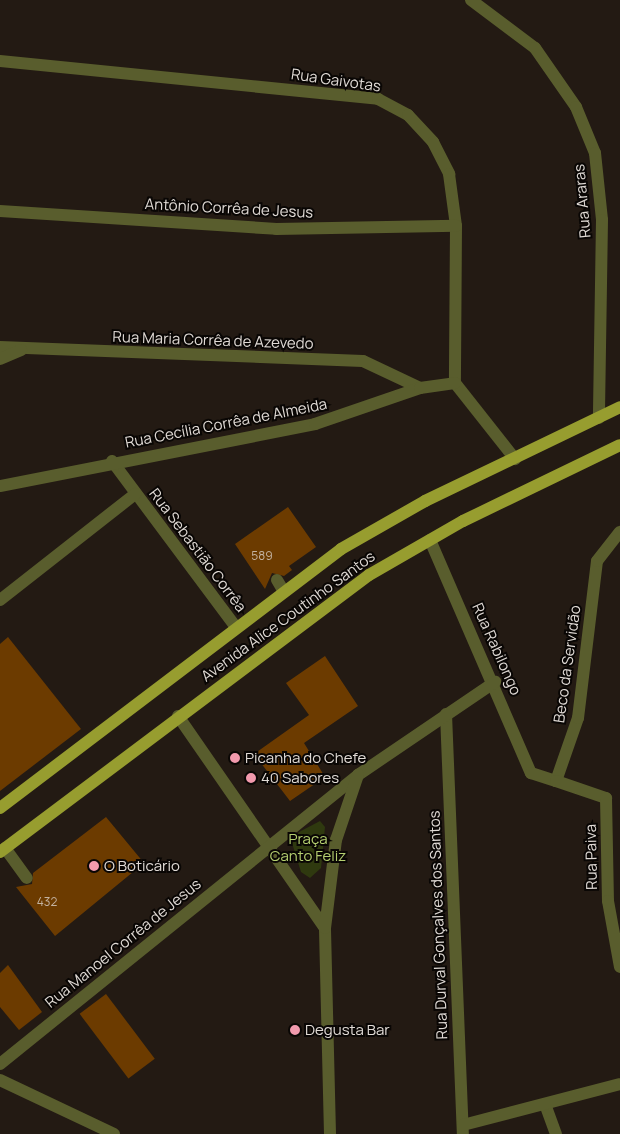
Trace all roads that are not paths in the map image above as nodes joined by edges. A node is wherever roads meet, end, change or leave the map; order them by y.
1 (471, 0) edge
2 (0, 61) edge
3 (0, 212) edge
4 (456, 226) junction
5 (0, 347) edge
6 (23, 349) junction
7 (0, 359) edge
8 (455, 383) junction
9 (420, 388) junction
10 (620, 408) edge
11 (599, 418) junction
12 (620, 445) edge
13 (516, 458) junction
14 (112, 461) junction
15 (0, 486) edge
16 (135, 494) junction
17 (620, 532) edge
18 (430, 540) junction
19 (0, 600) edge
20 (235, 626) junction
21 (495, 682) junction
22 (446, 714) junction
23 (178, 716) junction
24 (358, 775) junction
25 (556, 780) junction
26 (0, 808) edge
27 (267, 847) junction
28 (2, 850) edge
29 (27, 878) dead end
30 (325, 928) junction
31 (620, 967) edge
32 (0, 1064) edge
33 (0, 1080) edge
34 (620, 1084) edge
35 (546, 1104) junction
36 (463, 1129) edge
37 (114, 1134) edge
38 (330, 1134) edge
39 (556, 1134) edge

1 - 11 street, Rua Araras
2 - 4 street, Rua Gaivotas
3 - 4 street, Antônio Corrêa de Jesus
4 - 8 street, Rua Gaivotas
5 - 6 street, Rua Maria Corrêa de Azevedo
6 - 7 street
6 - 9 street, Rua Maria Corrêa de Azevedo
8 - 9 street, Rua Cecília Corrêa de Almeida
8 - 13 street
9 - 14 street, Rua Cecília Corrêa de Almeida
10 - 11 main road, Avenida Alice Coutinho Santos
11 - 13 main road, Avenida Alice Coutinho Santos
12 - 18 main road, Avenida Alice Coutinho Santos
13 - 20 main road, Avenida Alice Coutinho Santos
14 - 15 street, Rua Cecília Corrêa de Almeida
14 - 16 street, Rua Sebastião Corrêa
16 - 19 street, Rua Sebastião Corrêa
16 - 20 street, Rua Sebastião Corrêa
17 - 25 street, Beco da Servidão
18 - 21 street, Rua Rabilongo
18 - 23 main road, Avenida Alice Coutinho Santos
20 - 26 main road, Avenida Alice Coutinho Santos
21 - 22 street, Rua Manoel Corrêa de Jesus
21 - 25 street, Rua Rabilongo
22 - 24 street, Rua Manoel Corrêa de Jesus
22 - 36 street, Rua Durval Gonçalves dos Santos
23 - 27 street
23 - 28 main road, Avenida Alice Coutinho Santos
24 - 27 street, Rua Manoel Corrêa de Jesus
24 - 30 street
25 - 31 street, Rua Paiva
27 - 30 street
27 - 32 street, Rua Manoel Corrêa de Jesus
28 - 29 street
30 - 38 street
33 - 37 street
34 - 35 street
35 - 36 street
35 - 39 street

